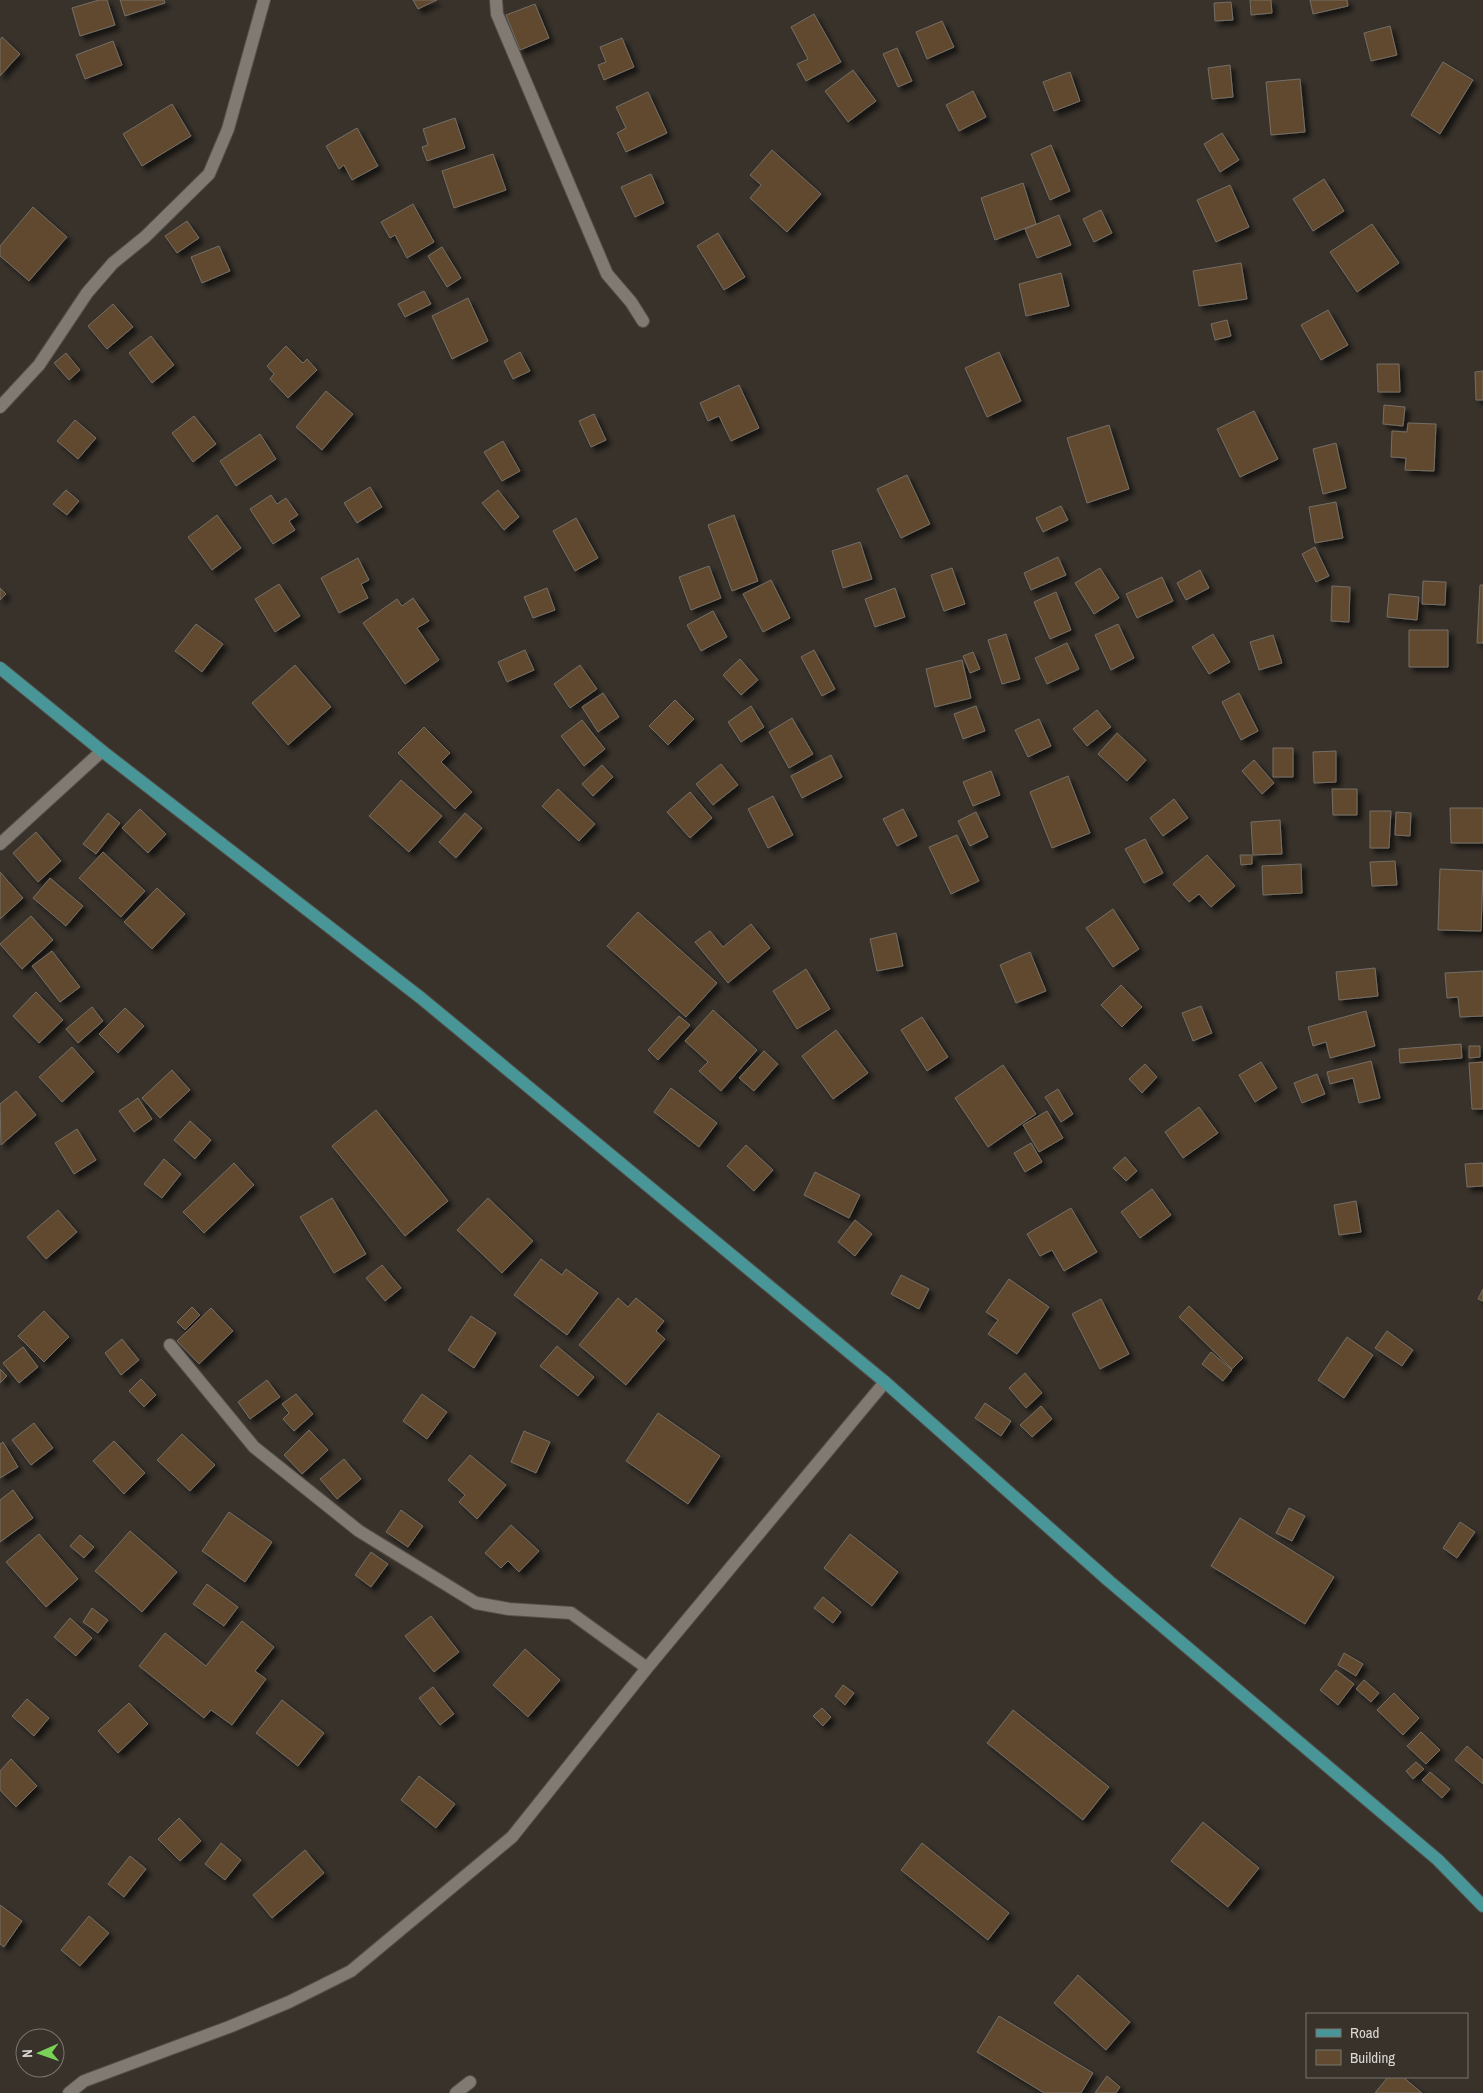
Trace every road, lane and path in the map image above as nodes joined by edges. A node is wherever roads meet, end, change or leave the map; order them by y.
1 (264, 0) edge
2 (496, 0) edge
3 (643, 321) dead end
4 (0, 407) edge
5 (0, 668) edge
6 (102, 752) junction
7 (0, 844) edge
8 (170, 1345) dead end
9 (885, 1382) junction
10 (647, 1668) junction
11 (1483, 1906) edge
12 (470, 2082) dead end
13 (69, 2093) edge
14 (456, 2093) edge

1 - 4 street
2 - 3 street
5 - 6 main road
6 - 7 street
6 - 9 main road
8 - 10 street
9 - 10 street
9 - 11 main road
10 - 13 street
12 - 14 street

